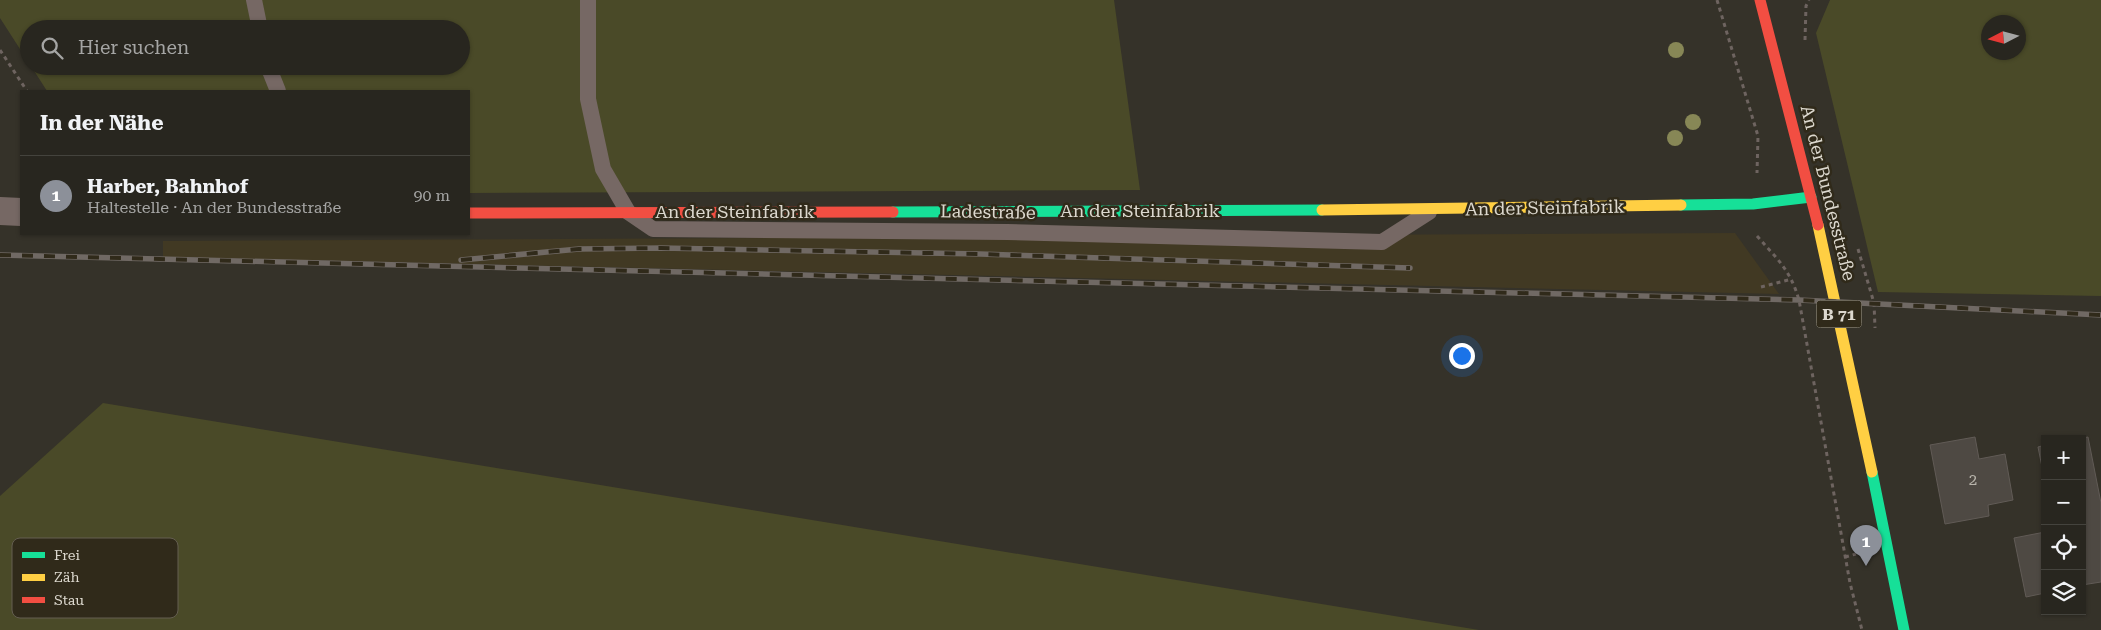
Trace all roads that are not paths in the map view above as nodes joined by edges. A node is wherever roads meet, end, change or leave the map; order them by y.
1 (254, 0) edge
2 (588, 0) edge
3 (1760, 0) edge
4 (258, 20) edge
5 (272, 75) edge
6 (278, 90) edge
7 (1811, 197) junction
8 (1432, 210) junction
9 (0, 211) edge
10 (20, 212) edge
11 (628, 212) junction
12 (470, 213) edge
13 (1904, 630) edge

1 - 4 lane
2 - 11 lane
3 - 7 street, An der Bundesstraße / B 71
5 - 6 lane
7 - 8 street, An der Steinfabrik
7 - 13 street, An der Bundesstraße / B 71
8 - 11 street, An der Steinfabrik
8 - 11 lane, Ladestraße
9 - 10 street
11 - 12 street, An der Steinfabrik

